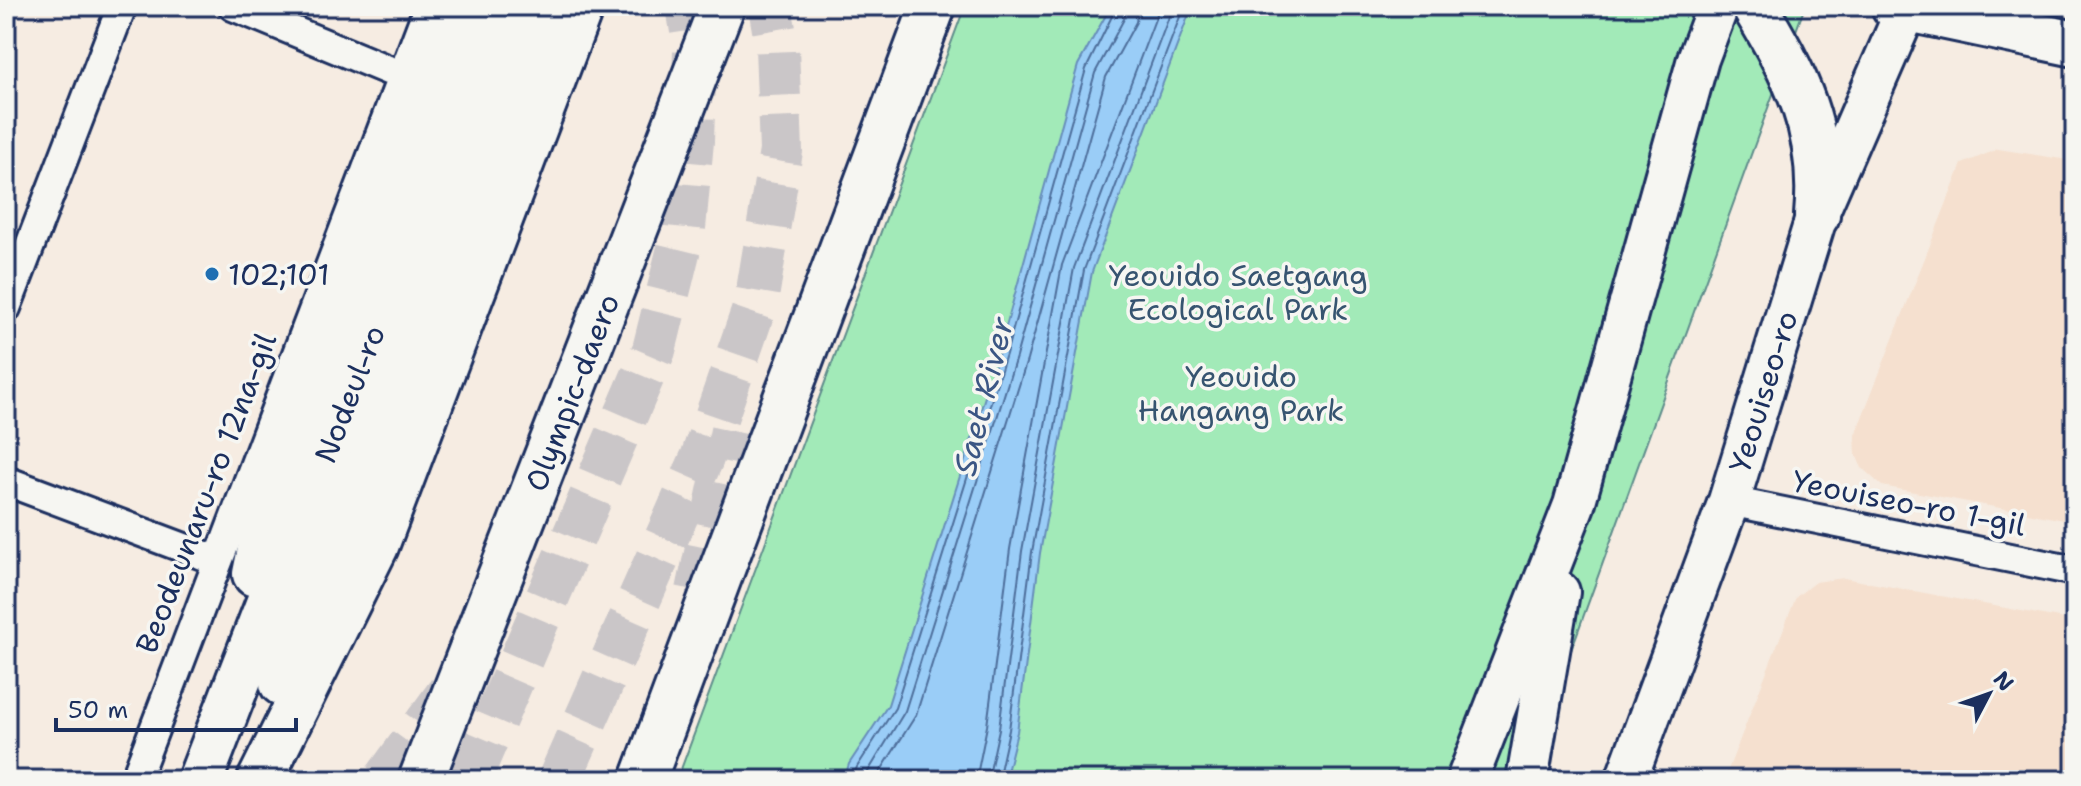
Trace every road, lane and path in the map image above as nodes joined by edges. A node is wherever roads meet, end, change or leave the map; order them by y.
1 (122, 6) edge
2 (233, 6) edge
3 (429, 6) edge
4 (462, 6) edge
5 (499, 6) edge
6 (542, 6) edge
7 (581, 6) edge
8 (722, 6) edge
9 (933, 6) edge
10 (1718, 6) edge
11 (1754, 6) edge
12 (1902, 8) edge
13 (2075, 44) edge
14 (400, 75) junction
15 (1817, 215) junction
16 (6, 308) edge
17 (6, 481) edge
18 (1729, 501) junction
19 (1574, 505) junction
20 (216, 560) junction
21 (2075, 571) edge
22 (231, 698) junction
23 (135, 780) edge
24 (200, 780) edge
25 (250, 780) edge
26 (260, 780) edge
27 (421, 780) edge
28 (643, 780) edge
29 (1467, 780) edge
30 (1527, 780) edge
31 (1626, 780) edge

1 - 16 street
2 - 14 street
3 - 14 street, Beodeunaru-ro 12na-gil
4 - 22 main road
5 - 22 main road, Nodeul-ro
6 - 25 main road, Nodeul-ro
7 - 26 main road
8 - 27 main road, Olympic-daero
9 - 28 main road
10 - 19 main road
11 - 15 main road
12 - 13 main road
12 - 15 main road, Yeouiseo-ro
14 - 20 street, Beodeunaru-ro 12na-gil
15 - 18 main road, Yeouiseo-ro
17 - 20 street
18 - 21 street, Yeouiseo-ro 1-gil
18 - 31 main road, Yeouiseo-ro
19 - 29 main road
19 - 30 main road
20 - 23 street, Beodeunaru-ro 12na-gil
22 - 24 main road, Nodeul-ro

